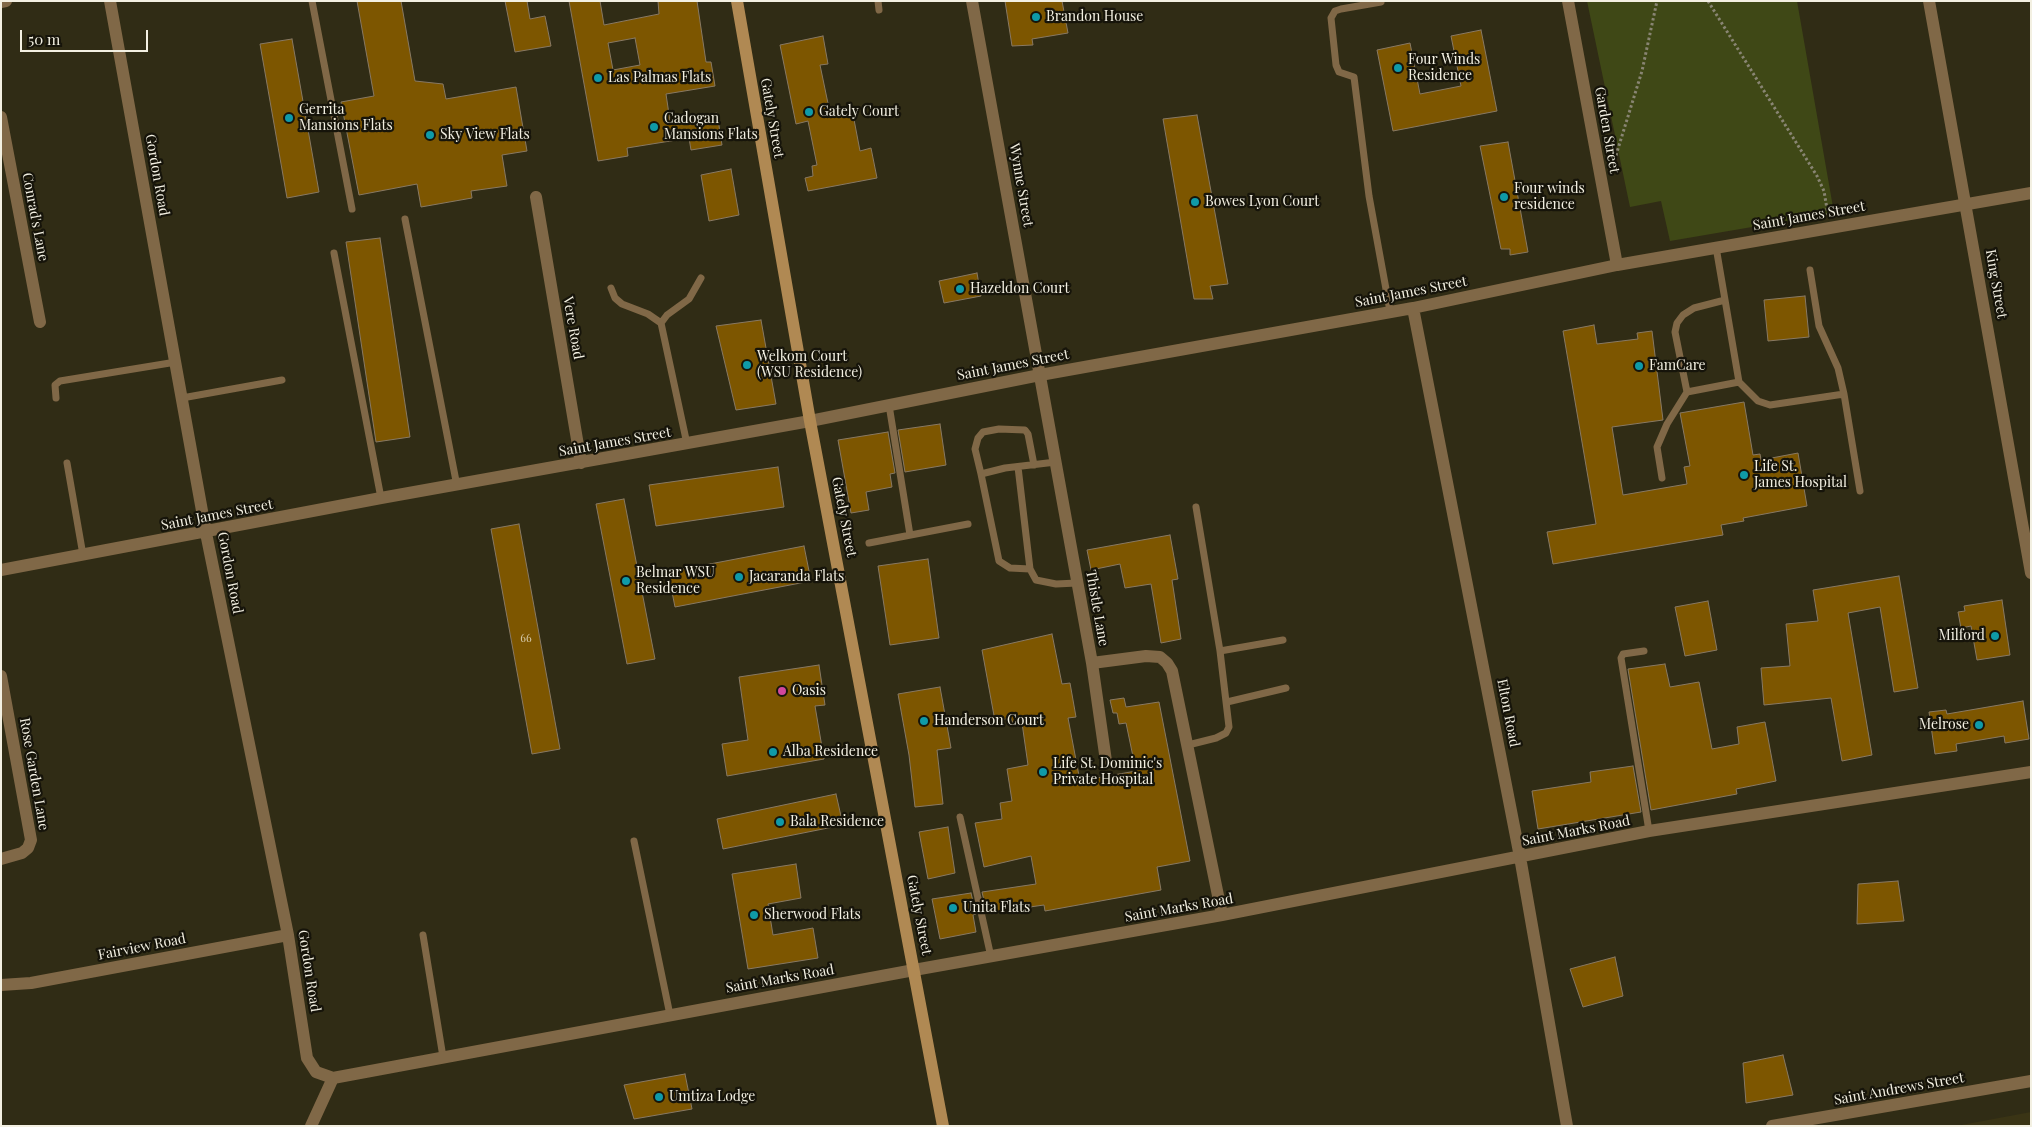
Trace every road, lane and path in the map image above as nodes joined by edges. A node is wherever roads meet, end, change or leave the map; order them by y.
1 (6, 1) edge
2 (110, 1) edge
3 (312, 1) edge
4 (736, 1) edge
5 (878, 1) edge
6 (972, 1) edge
7 (1568, 1) edge
8 (1657, 1) edge
9 (1708, 1) edge
10 (1929, 1) edge
11 (1, 2) edge
12 (1381, 2) edge
13 (879, 10) dead end
14 (1, 117) edge
15 (1612, 169) dead end
16 (2031, 193) edge
17 (536, 198) dead end
18 (1967, 204) junction
19 (352, 209) dead end
20 (405, 219) dead end
21 (1831, 227) junction
22 (1716, 247) junction
23 (334, 253) dead end
24 (1617, 265) junction
25 (1810, 270) dead end
26 (701, 278) dead end
27 (611, 288) dead end
28 (1725, 300) junction
29 (1413, 308) junction
30 (1390, 311) junction
31 (40, 322) dead end
32 (661, 323) junction
33 (176, 362) junction
34 (1040, 375) junction
35 (282, 380) dead end
36 (1739, 382) junction
37 (1687, 392) junction
38 (1844, 394) junction
39 (56, 398) dead end
40 (182, 398) junction
41 (889, 406) junction
42 (810, 421) junction
43 (688, 444) junction
44 (1056, 462) junction
45 (67, 463) dead end
46 (581, 463) junction
47 (1034, 465) junction
48 (1018, 466) junction
49 (981, 474) junction
50 (1662, 478) dead end
51 (457, 486) junction
52 (1860, 491) dead end
53 (381, 498) junction
54 (1196, 507) dead end
55 (968, 524) dead end
56 (206, 533) junction
57 (910, 535) junction
58 (869, 543) dead end
59 (83, 555) junction
60 (1030, 569) junction
61 (1, 570) edge
62 (2031, 573) edge
63 (1077, 583) junction
64 (1283, 640) dead end
65 (1220, 651) junction
66 (1644, 651) dead end
67 (1092, 663) junction
68 (1, 676) edge
69 (1286, 688) dead end
70 (1227, 702) junction
71 (1188, 745) junction
72 (1106, 761) dead end
73 (2031, 772) edge
74 (960, 817) dead end
75 (1649, 832) junction
76 (634, 841) dead end
77 (1520, 857) junction
78 (1, 859) edge
79 (1222, 915) junction
80 (288, 935) junction
81 (423, 936) dead end
82 (991, 957) junction
83 (914, 970) junction
84 (1, 985) edge
85 (670, 1015) junction
86 (443, 1057) junction
87 (333, 1078) junction
88 (2031, 1081) edge
89 (311, 1126) edge
90 (943, 1126) edge
91 (1568, 1126) edge
92 (1772, 1126) edge

1 - 11 street
2 - 33 street, Gordon Road
3 - 19 lane
4 - 42 street, Gately Street
5 - 13 lane
6 - 34 street, Wynne Street
7 - 24 street, Garden Street
8 - 15 path
9 - 21 path
10 - 18 street, King Street
12 - 30 lane
14 - 31 street, Conrad's Lane
16 - 18 street, Saint James Street
17 - 46 street, Vere Road
18 - 21 street, Saint James Street
18 - 62 street, King Street
20 - 51 lane
21 - 22 street, Saint James Street
22 - 24 street, Saint James Street
22 - 28 lane
23 - 53 lane
24 - 29 street, Saint James Street
25 - 38 lane
26 - 32 lane
27 - 32 lane
28 - 36 lane
28 - 37 lane
29 - 30 street, Saint James Street
29 - 77 street, Elton Road
30 - 34 street, Saint James Street
32 - 43 lane
33 - 39 lane
33 - 40 street, Gordon Road
34 - 41 street, Saint James Street
34 - 44 street, Thistle Lane
35 - 40 lane
36 - 37 lane
36 - 38 lane
37 - 50 lane
38 - 52 lane
40 - 56 street, Gordon Road
41 - 42 street, Saint James Street
41 - 57 lane
42 - 43 street, Saint James Street
42 - 83 street, Gately Street
43 - 46 street, Saint James Street
44 - 47 lane
44 - 63 street, Thistle Lane
45 - 59 lane
46 - 51 street, Saint James Street
47 - 48 lane
47 - 49 lane
48 - 49 lane
48 - 60 lane
49 - 60 lane
51 - 53 street, Saint James Street
53 - 56 street, Saint James Street
54 - 65 lane
55 - 57 lane
56 - 59 street, Saint James Street
56 - 80 street, Gordon Road
57 - 58 lane
59 - 61 street, Saint James Street
60 - 63 lane
63 - 67 street, Thistle Lane
64 - 65 lane
65 - 70 lane
66 - 75 lane
67 - 71 street, Thistle Lane
67 - 72 street
68 - 78 street, Rose Garden Lane
69 - 70 lane
70 - 71 lane
71 - 79 street, Thistle Lane
73 - 75 street, Saint Marks Road
74 - 82 lane
75 - 77 street, Saint Marks Road
76 - 85 lane
77 - 79 street, Saint Marks Road
77 - 91 street, Elton Road
79 - 82 street, Saint Marks Road
80 - 84 street, Fairview Road
80 - 87 street, Gordon Road
81 - 86 lane
82 - 83 street, Saint Marks Road
83 - 85 street, Saint Marks Road
83 - 90 street, Gately Street
85 - 86 street, Saint Marks Road
86 - 87 street, Saint Marks Road
87 - 89 street
88 - 92 street, Saint Andrews Street

